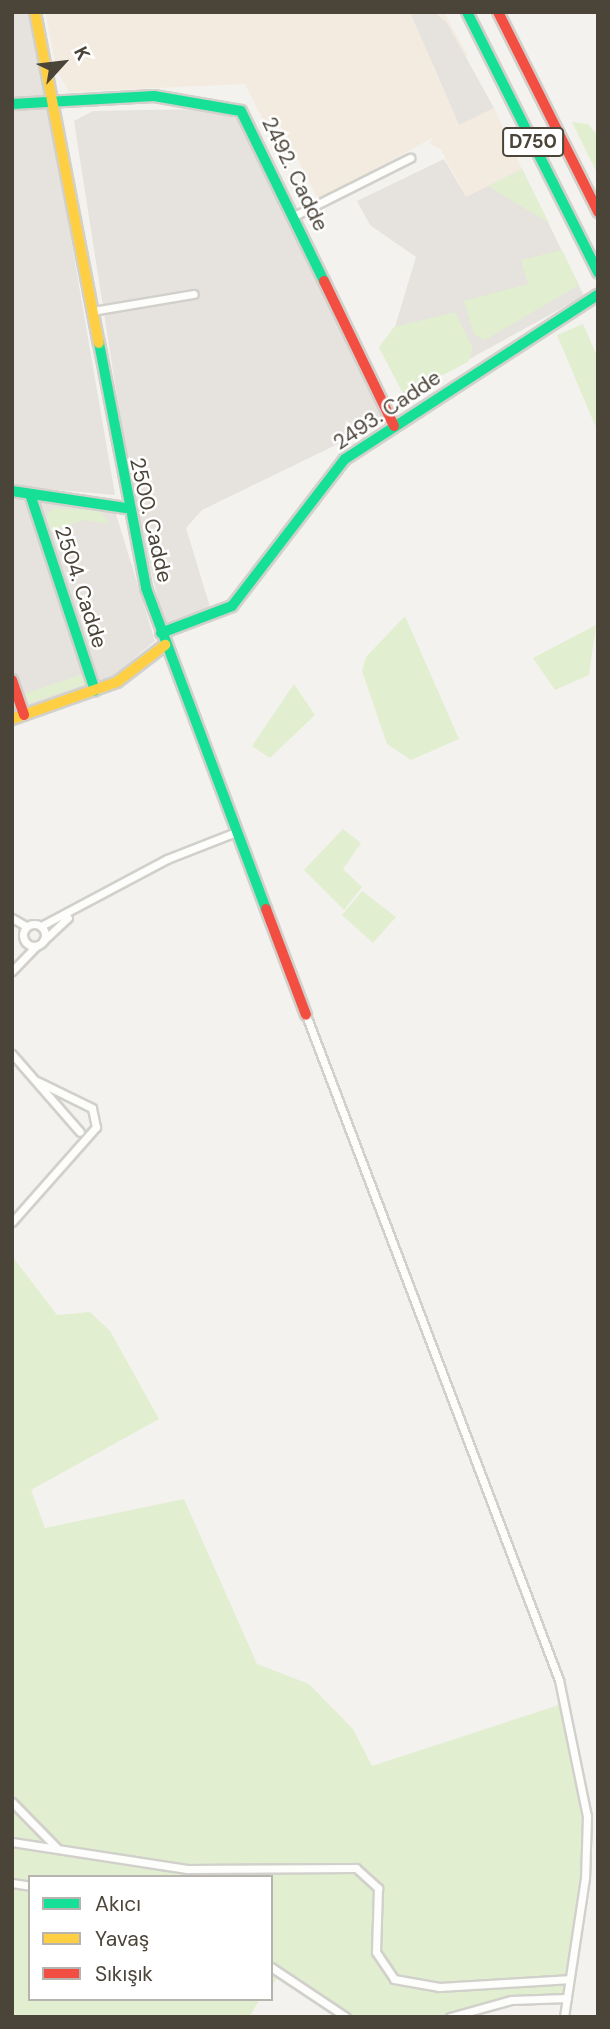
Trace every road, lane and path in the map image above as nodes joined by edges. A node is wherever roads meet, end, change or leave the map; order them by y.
1 (36, 12) edge
2 (467, 12) edge
3 (498, 12) edge
4 (52, 101) junction
5 (12, 104) edge
6 (410, 158) dead end
7 (598, 212) edge
8 (294, 216) junction
9 (598, 273) edge
10 (194, 294) dead end
11 (596, 300) edge
12 (92, 311) junction
13 (394, 426) junction
14 (12, 491) edge
15 (30, 494) junction
16 (126, 508) junction
17 (161, 633) junction
18 (166, 645) junction
19 (12, 680) edge
20 (95, 691) junction
21 (24, 715) junction
22 (12, 719) edge
23 (236, 832) junction
24 (80, 909) junction
25 (12, 918) edge
26 (12, 923) edge
27 (41, 926) junction
28 (24, 929) junction
29 (26, 943) junction
30 (40, 943) junction
31 (14, 970) edge
32 (306, 1014) joint
33 (12, 1054) edge
34 (37, 1081) junction
35 (80, 1132) dead end
36 (12, 1222) edge
37 (12, 1802) edge
38 (12, 1842) edge
39 (57, 1848) junction
40 (273, 1968) edge
41 (568, 1979) junction
42 (567, 1998) junction
43 (346, 2017) edge
44 (450, 2017) edge
45 (564, 2017) edge

1 - 4 main road, 2500. Cadde
2 - 9 main road, D750
3 - 7 main road, D750
4 - 5 main road, 2492. Cadde
4 - 8 main road, 2492. Cadde
4 - 12 main road, 2500. Cadde
6 - 8 street
8 - 13 main road, 2492. Cadde
10 - 12 street
11 - 13 main road, 2493. Cadde
12 - 16 main road, 2500. Cadde
13 - 17 main road, 2493. Cadde
14 - 15 main road
15 - 16 main road
15 - 20 main road, 2504. Cadde
16 - 17 main road, 2500. Cadde
17 - 18 main road, 2500. Cadde
18 - 20 main road
18 - 23 main road, 2500. Cadde
19 - 21 main road
20 - 21 main road
21 - 22 main road
23 - 24 street
23 - 32 main road, 2500. Cadde
24 - 27 street
24 - 30 street
25 - 28 street
26 - 28 street
27 - 28 street
27 - 30 street
28 - 29 street
29 - 30 street
29 - 31 street
30 - 31 street
32 - 41 street
33 - 34 street
34 - 35 street
34 - 36 street
37 - 39 street
38 - 39 street
39 - 41 street
40 - 43 street
41 - 42 street
42 - 44 street
42 - 45 street

